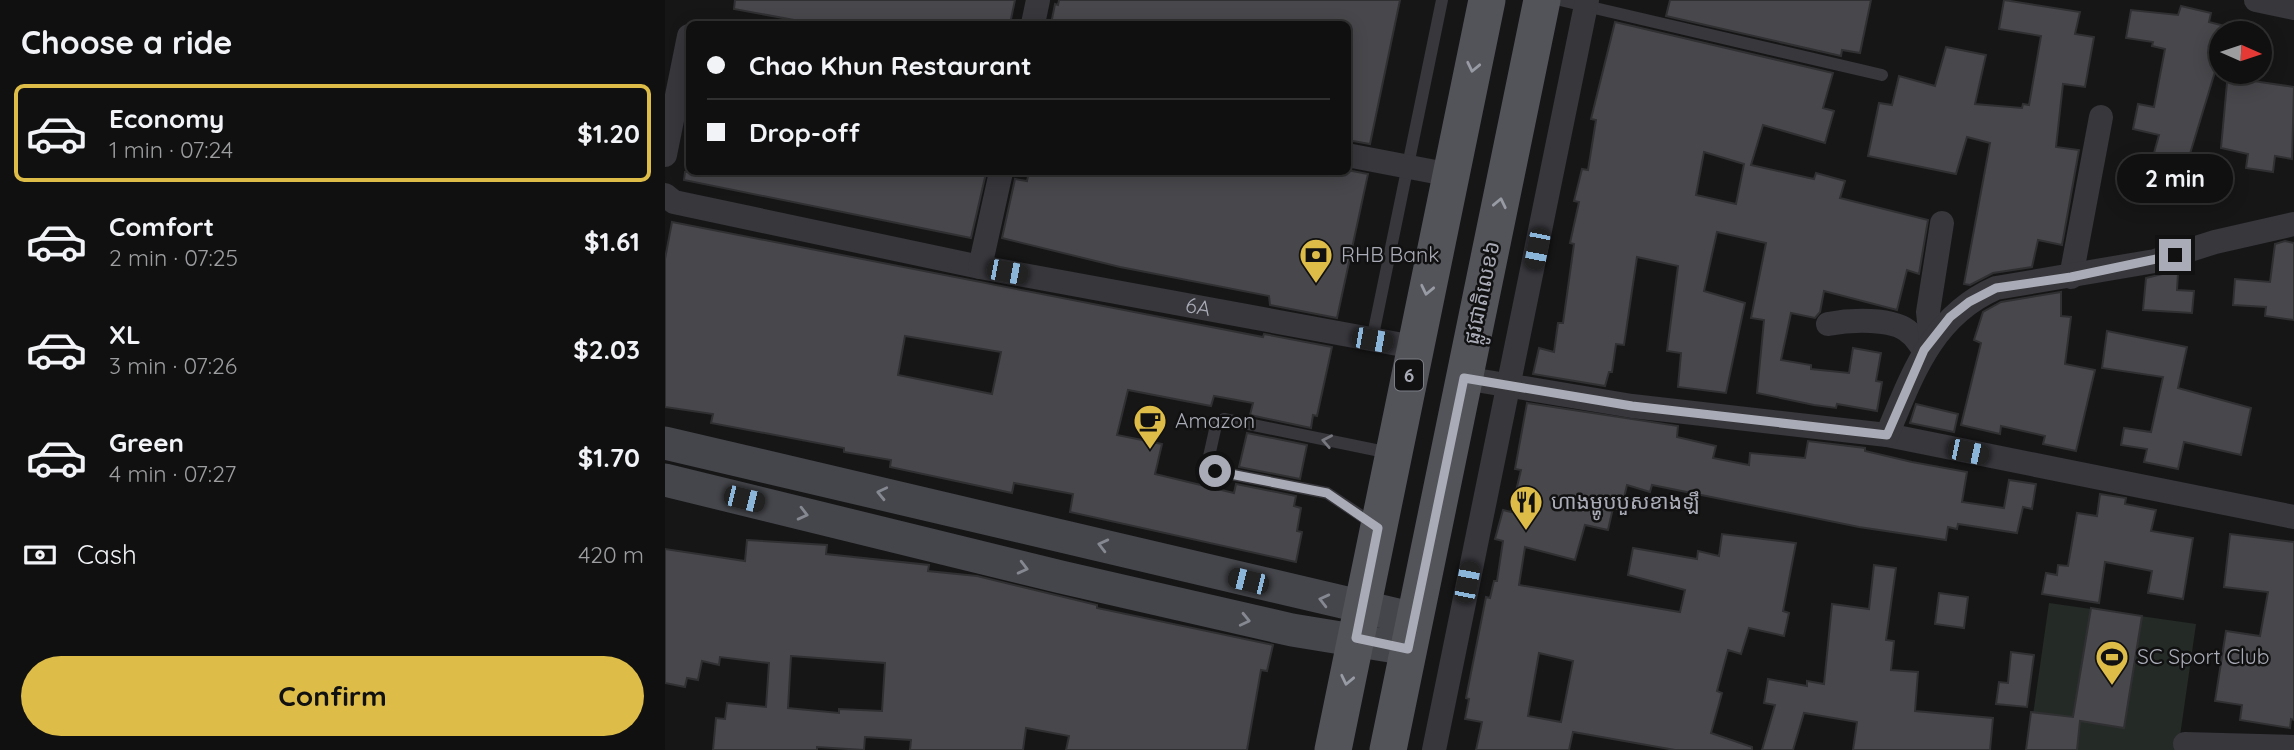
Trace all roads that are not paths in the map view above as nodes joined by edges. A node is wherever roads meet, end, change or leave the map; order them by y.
1 (1038, 0) edge
2 (1442, 0) edge
3 (1487, 0) edge
4 (1542, 0) edge
5 (1560, 0) edge
6 (2256, 0) edge
7 (1586, 3) edge
8 (2294, 8) edge
9 (1034, 21) edge
10 (686, 51) edge
11 (1882, 75) dead end
12 (2101, 117) dead end
13 (665, 155) edge
14 (1351, 156) edge
15 (1407, 167) junction
16 (1001, 175) edge
17 (1451, 175) junction
18 (665, 195) edge
19 (1942, 223) dead end
20 (2294, 223) edge
21 (980, 267) junction
22 (2071, 277) junction
23 (1828, 324) dead end
24 (1372, 340) junction
25 (1928, 345) junction
26 (1414, 347) junction
27 (1464, 378) junction
28 (1510, 384) junction
29 (1887, 435) junction
30 (665, 443) edge
31 (1394, 454) junction
32 (665, 480) edge
33 (2294, 517) edge
34 (1378, 528) junction
35 (1359, 624) junction
36 (1411, 634) junction
37 (2185, 744) dead end
38 (2294, 747) edge
39 (1333, 750) edge
40 (1388, 750) edge
41 (1434, 750) edge

1 - 9 street
2 - 15 lane
3 -> 17 main road, 6
27 -> 4 main road, ផ្លូវជាតិលេខ៦
5 - 7 lane
6 - 8 street
7 - 11 lane
7 - 28 street
10 - 13 street
12 - 22 street
14 - 15 street
15 - 17 street
15 - 24 lane
16 - 21 street
17 -> 26 main road, 6
18 - 21 street, 6A
19 - 25 street
20 - 22 street
21 - 24 street, 6A
22 - 25 street
23 - 25 street
24 - 26 street, 6A
25 - 29 street
26 - 31 main road, 6
27 - 28 street
27 - 36 main road, ផ្លូវជាតិលេខ៦
28 - 29 street
28 - 41 street
29 - 33 street
35 -> 30 main road
31 - 34 main road, 6
31 -> 34 lane
32 -> 35 main road
34 - 35 main road, 6
35 - 36 main road
35 -> 39 main road, 6
36 - 40 main road, ផ្លូវជាតិលេខ៦
37 - 38 street

